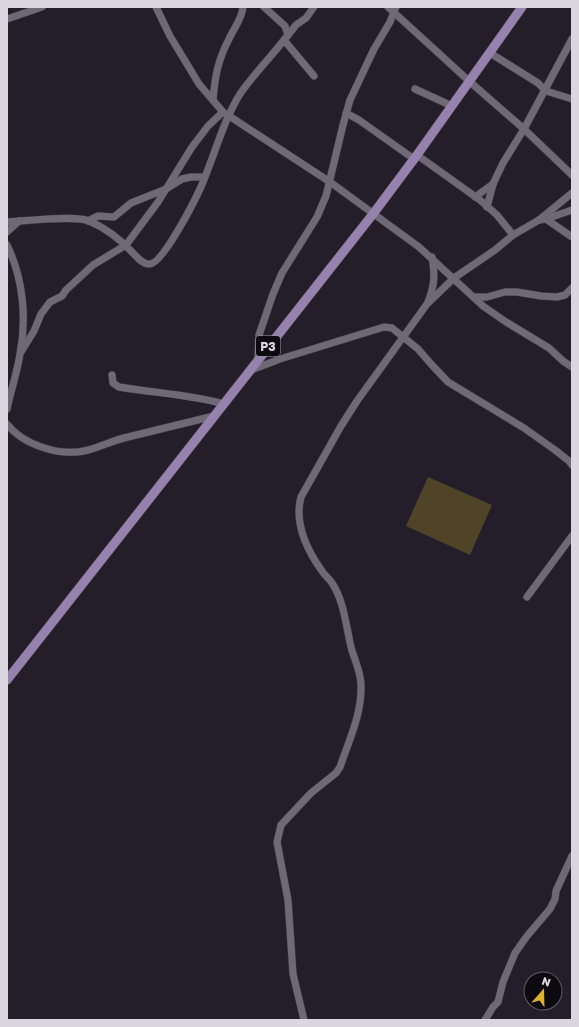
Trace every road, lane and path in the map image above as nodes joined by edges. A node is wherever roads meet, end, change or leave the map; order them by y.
1 (42, 7) edge
2 (156, 7) edge
3 (243, 7) edge
4 (264, 7) edge
5 (314, 7) edge
6 (388, 7) edge
7 (518, 9) edge
8 (395, 10) edge
9 (7, 19) edge
10 (286, 38) junction
11 (572, 39) edge
12 (490, 53) junction
13 (314, 76) dead end
14 (469, 81) junction
15 (415, 89) dead end
16 (544, 89) junction
17 (572, 98) edge
18 (213, 100) junction
19 (452, 106) junction
20 (226, 114) junction
21 (346, 114) junction
22 (524, 129) junction
23 (416, 157) junction
24 (572, 175) edge
25 (204, 177) junction
26 (330, 182) junction
27 (493, 184) junction
28 (166, 189) junction
29 (572, 193) edge
30 (475, 197) junction
31 (487, 207) junction
32 (572, 210) edge
33 (373, 214) junction
34 (542, 220) junction
35 (19, 221) junction
36 (88, 221) junction
37 (7, 222) edge
38 (7, 232) edge
39 (513, 235) junction
40 (572, 237) edge
41 (7, 245) edge
42 (126, 245) junction
43 (432, 257) junction
44 (454, 278) junction
45 (572, 288) edge
46 (474, 297) junction
47 (427, 304) junction
48 (404, 337) junction
49 (20, 352) junction
50 (258, 358) junction
51 (572, 367) edge
52 (248, 372) junction
53 (112, 375) dead end
54 (224, 404) junction
55 (7, 409) edge
56 (214, 416) junction
57 (7, 424) edge
58 (572, 465) edge
59 (572, 536) edge
60 (527, 597) dead end
61 (7, 680) edge
62 (572, 856) edge
63 (304, 1020) edge
64 (485, 1020) edge

1 - 9 street
2 - 18 street
3 - 18 street
4 - 10 street
5 - 10 street
6 - 8 street
7 - 12 main road, P3
8 - 14 street
8 - 21 street
10 - 13 street
10 - 20 street
11 - 16 street
12 - 14 main road, P3
12 - 16 street
14 - 19 main road, P3
14 - 22 street
15 - 19 street
16 - 17 street
16 - 22 street
18 - 20 street
19 - 23 main road, P3
20 - 25 street
20 - 26 street
20 - 28 street
21 - 23 street
21 - 26 street
22 - 24 street
22 - 27 street
23 - 30 street
23 - 33 main road, P3
25 - 28 street
25 - 42 street
26 - 33 street
26 - 50 street
27 - 30 street
27 - 31 street
28 - 36 street
28 - 42 street
29 - 34 street
30 - 31 street
31 - 39 street
32 - 34 street
33 - 43 street
33 - 50 main road, P3
34 - 39 street
34 - 40 street
35 - 36 street
35 - 37 street
35 - 38 street
36 - 42 street
39 - 44 street
41 - 49 street
42 - 49 street
43 - 44 street
43 - 47 street
44 - 46 street
44 - 47 street
45 - 46 street
46 - 51 street
47 - 48 street
48 - 52 street
48 - 58 street
48 - 63 street
49 - 55 street
50 - 52 main road, P3
52 - 54 main road, P3
53 - 54 street
54 - 56 main road, P3
56 - 57 street
56 - 61 main road, P3
59 - 60 street
62 - 64 street

